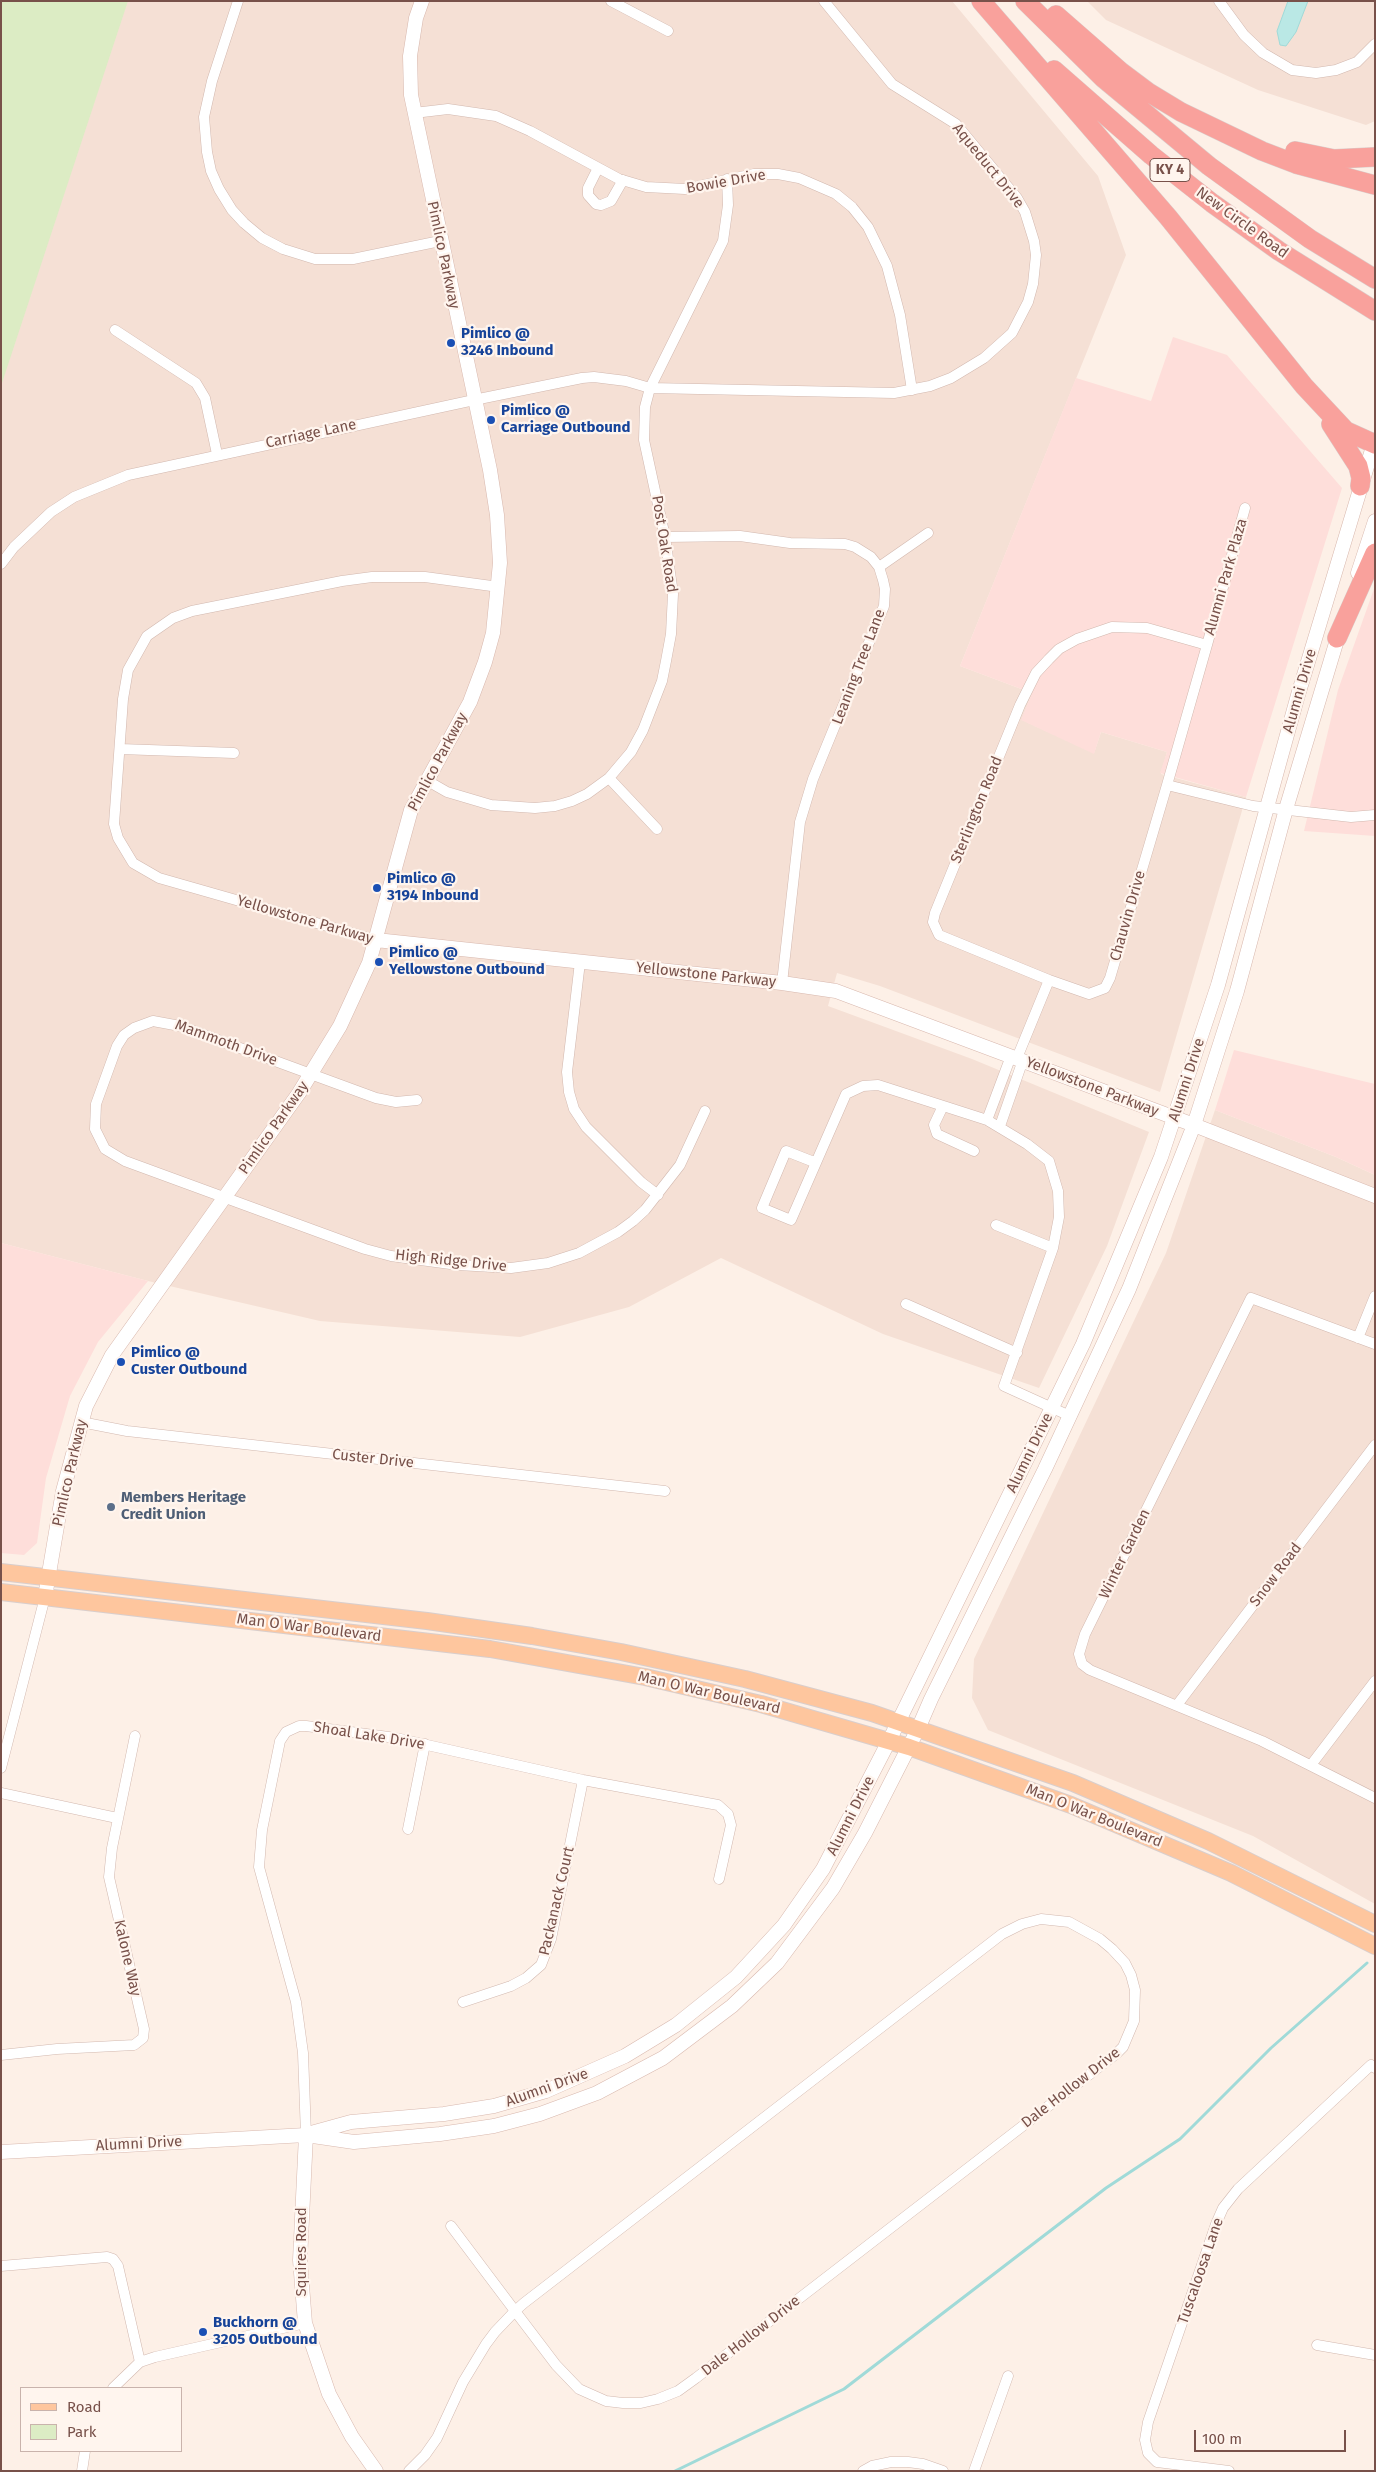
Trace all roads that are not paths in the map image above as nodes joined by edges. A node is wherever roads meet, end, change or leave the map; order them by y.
1 (238, 1) edge
2 (422, 1) edge
3 (612, 1) edge
4 (824, 1) edge
5 (981, 1) edge
6 (987, 1) edge
7 (1025, 1) edge
8 (1042, 1) edge
9 (1219, 1) edge
10 (668, 31) dead end
11 (1375, 44) edge
12 (1136, 83) junction
13 (414, 113) junction
14 (1375, 157) edge
15 (598, 168) junction
16 (727, 179) junction
17 (624, 180) junction
18 (1375, 185) edge
19 (440, 242) junction
20 (1375, 279) edge
21 (1375, 311) edge
22 (115, 330) dead end
23 (1304, 386) junction
24 (650, 388) junction
25 (912, 390) junction
26 (474, 400) junction
27 (1374, 443) edge
28 (218, 454) junction
29 (1360, 486) junction
30 (1245, 508) dead end
31 (1375, 521) edge
32 (928, 533) dead end
33 (665, 537) junction
34 (1375, 553) edge
35 (1, 564) edge
36 (879, 567) junction
37 (499, 587) junction
38 (1337, 638) junction
39 (1207, 645) junction
40 (120, 748) junction
41 (234, 753) dead end
42 (609, 778) junction
43 (426, 780) junction
44 (1167, 785) junction
45 (1267, 807) junction
46 (1286, 809) junction
47 (1375, 815) edge
48 (656, 829) dead end
49 (376, 940) junction
50 (580, 962) junction
51 (1049, 980) junction
52 (782, 983) junction
53 (1017, 1058) junction
54 (311, 1075) junction
55 (416, 1100) dead end
56 (943, 1106) junction
57 (705, 1110) dead end
58 (1175, 1118) junction
59 (988, 1120) junction
60 (1194, 1125) junction
61 (1000, 1126) junction
62 (974, 1151) dead end
63 (814, 1162) junction
64 (658, 1195) junction
65 (1375, 1196) edge
66 (225, 1198) junction
67 (996, 1225) dead end
68 (1053, 1248) junction
69 (1375, 1296) edge
70 (906, 1304) dead end
71 (1358, 1338) junction
72 (1375, 1344) edge
73 (1017, 1353) junction
74 (1052, 1408) junction
75 (1070, 1416) junction
76 (81, 1422) junction
77 (1375, 1445) edge
78 (665, 1491) dead end
79 (1, 1572) edge
80 (49, 1577) junction
81 (1, 1592) edge
82 (45, 1597) junction
83 (1375, 1681) edge
84 (1177, 1705) junction
85 (898, 1722) junction
86 (918, 1729) junction
87 (136, 1736) dead end
88 (889, 1741) junction
89 (425, 1744) junction
90 (909, 1746) junction
91 (1311, 1765) junction
92 (1, 1768) edge
93 (583, 1780) junction
94 (1, 1793) edge
95 (1375, 1798) edge
96 (117, 1818) junction
97 (408, 1829) dead end
98 (719, 1879) dead end
99 (1375, 1924) edge
100 (1375, 1946) edge
101 (464, 2002) dead end
102 (1, 2055) edge
103 (1375, 2068) edge
104 (306, 2135) junction
105 (1, 2152) edge
106 (451, 2226) dead end
107 (1, 2266) edge
108 (515, 2311) junction
109 (305, 2323) junction
110 (1316, 2345) dead end
111 (1375, 2355) edge
112 (140, 2362) junction
113 (1008, 2376) dead end
114 (114, 2387) edge
115 (85, 2452) edge
116 (82, 2471) edge
117 (376, 2471) edge
118 (409, 2471) edge
119 (863, 2471) edge
120 (943, 2471) edge
121 (974, 2471) edge
122 (1229, 2471) edge

1 - 19 street
2 - 13 street, Pimlico Parkway
3 - 10 street
4 - 25 street, Aqueduct Drive
5 - 23 highway
6 - 21 highway, New Circle Road / KY 4
7 - 20 highway, New Circle Road / KY 4
8 - 12 highway
9 - 11 street
12 - 14 highway
12 - 18 highway
13 - 15 street, Bowie Drive
13 - 19 street, Pimlico Parkway
15 - 17 street, Bowie Drive
15 - 17 street
16 - 17 street, Bowie Drive
16 - 24 street, Post Oak Road
16 - 25 street, Bowie Drive
19 - 26 street, Pimlico Parkway
22 - 28 street
23 - 27 highway
23 - 29 highway
24 - 25 street, Aqueduct Drive
24 - 26 street, Carriage Lane
24 - 33 street, Post Oak Road
26 - 28 street, Carriage Lane
26 - 37 street, Pimlico Parkway
27 - 29 street, Alumni Drive
28 - 35 street, Carriage Lane
29 - 45 street, Alumni Drive
30 - 39 street, Alumni Park Plaza
31 - 38 street, Alumni Drive
32 - 36 street
33 - 36 street
33 - 42 street, Post Oak Road
34 - 38 highway
36 - 52 street, Leaning Tree Lane
37 - 40 street, Yellowstone Parkway
37 - 43 street, Pimlico Parkway
38 - 46 street, Alumni Drive
39 - 44 street, Chauvin Drive
39 - 51 street, Sterlington Road
40 - 41 street
40 - 49 street, Yellowstone Parkway
42 - 43 street, Post Oak Road
42 - 48 street
43 - 49 street, Pimlico Parkway
44 - 45 street
44 - 51 street, Chauvin Drive
45 - 46 street
45 - 58 street, Alumni Drive
46 - 47 street
46 - 60 street, Alumni Drive
49 - 50 street, Yellowstone Parkway
49 - 54 street, Pimlico Parkway
50 - 52 street, Yellowstone Parkway
50 - 64 street
51 - 53 street
52 - 53 street, Yellowstone Parkway
53 - 58 street, Yellowstone Parkway
53 - 59 street
53 - 61 street
54 - 55 street, Mammoth Drive
54 - 66 street, Pimlico Parkway
54 - 66 street, Mammoth Drive
56 - 59 street
56 - 62 street
56 - 63 street
57 - 64 street, High Ridge Drive
58 - 60 street, Yellowstone Parkway
58 - 74 street, Alumni Drive
59 - 61 street
60 - 65 street, Yellowstone Parkway
60 - 75 street, Alumni Drive
61 - 68 street
63 - 63 street
64 - 66 street, High Ridge Drive
66 - 76 street, Pimlico Parkway
67 - 68 street
68 - 73 street
69 - 71 street
70 - 73 street
71 - 72 street
71 - 84 street, Winter Garden
73 - 74 street
74 - 75 street
74 - 85 street, Alumni Drive
75 - 86 street, Alumni Drive
76 - 78 street, Custer Drive
76 - 80 street, Pimlico Parkway
77 - 84 street, Snow Road
79 - 80 main road, Man O War Boulevard
80 - 82 street, Pimlico Parkway
80 - 85 main road, Man O War Boulevard
81 - 82 main road, Man O War Boulevard
82 - 88 main road, Man O War Boulevard
82 - 92 street, Pimlico Parkway
83 - 91 street
84 - 91 street, Winter Garden
85 - 86 main road, Man O War Boulevard
85 - 88 street, Alumni Drive
86 - 90 street, Alumni Drive
86 - 99 main road, Man O War Boulevard
87 - 96 street, Kalone Way
88 - 90 main road, Man O War Boulevard
88 - 104 street, Alumni Drive
89 - 93 street, Shoal Lake Drive
89 - 97 street
89 - 104 street, Shoal Lake Drive
90 - 100 main road, Man O War Boulevard
90 - 104 street, Alumni Drive
91 - 95 street, Winter Garden
93 - 98 street, Shoal Lake Drive
93 - 101 street, Packanack Court
94 - 96 street
96 - 102 street, Kalone Way
103 - 122 street, Tuscaloosa Lane
104 - 105 street, Alumni Drive
104 - 109 street, Squires Road
106 - 108 street
107 - 112 street
108 - 108 street, Dale Hollow Drive
108 - 118 street, Dale Hollow Drive
109 - 112 street
109 - 117 street, Squires Road
110 - 111 street
112 - 114 street
113 - 121 street
115 - 116 street
119 - 120 street

